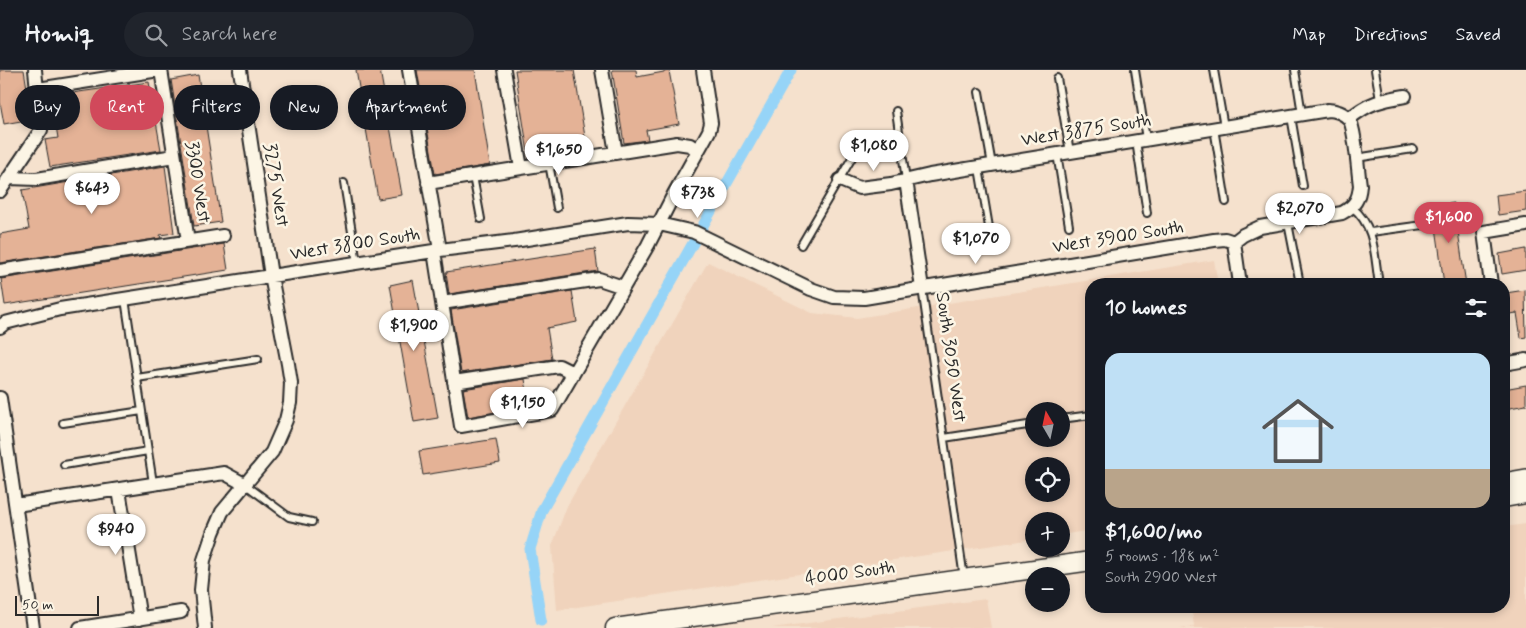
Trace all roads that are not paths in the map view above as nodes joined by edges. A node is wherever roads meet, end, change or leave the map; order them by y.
1 (35, 70) edge
2 (160, 70) edge
3 (240, 70) edge
4 (409, 70) edge
5 (504, 70) edge
6 (602, 70) edge
7 (703, 70) edge
8 (1134, 70) edge
9 (1214, 70) edge
10 (1294, 70) edge
11 (1375, 70) edge
12 (1056, 78) dead end
13 (37, 85) edge
14 (64, 85) edge
15 (979, 92) dead end
16 (1405, 96) dead end
17 (1380, 100) junction
18 (896, 111) dead end
19 (1297, 115) junction
20 (1344, 116) junction
21 (1219, 127) junction
22 (41, 130) edge
23 (1141, 140) junction
24 (860, 144) dead end
25 (1413, 149) dead end
26 (698, 152) junction
27 (616, 153) junction
28 (1063, 153) junction
29 (174, 156) junction
30 (1356, 158) junction
31 (549, 164) junction
32 (992, 165) junction
33 (521, 168) junction
34 (979, 168) junction
35 (473, 176) junction
36 (9, 178) junction
37 (840, 180) junction
38 (906, 180) junction
39 (344, 183) dead end
40 (428, 183) junction
41 (1303, 186) dead end
42 (0, 191) edge
43 (1226, 202) dead end
44 (1352, 207) junction
45 (557, 208) dead end
46 (1147, 213) dead end
47 (481, 219) dead end
48 (1288, 223) junction
49 (664, 225) junction
50 (1423, 225) dead end
51 (1526, 225) edge
52 (1069, 226) dead end
53 (1371, 232) junction
54 (222, 236) dead end
55 (991, 239) dead end
56 (188, 241) junction
57 (716, 242) joint
58 (1234, 242) junction
59 (801, 245) dead end
60 (437, 251) junction
61 (357, 263) junction
62 (0, 271) edge
63 (271, 276) junction
64 (1239, 278) edge
65 (1299, 278) edge
66 (1378, 278) edge
67 (1490, 278) edge
68 (623, 287) junction
69 (922, 288) junction
70 (125, 299) junction
71 (442, 304) junction
72 (0, 327) edge
73 (258, 359) dead end
74 (1526, 360) edge
75 (1510, 363) edge
76 (573, 373) junction
77 (137, 378) junction
78 (454, 382) junction
79 (0, 398) edge
80 (142, 411) junction
81 (1085, 415) edge
82 (1070, 418) edge
83 (63, 423) dead end
84 (1025, 425) edge
85 (944, 438) junction
86 (148, 452) junction
87 (64, 465) dead end
88 (1526, 479) edge
89 (1510, 482) edge
90 (153, 483) junction
91 (246, 485) junction
92 (119, 490) junction
93 (1526, 494) edge
94 (1510, 497) edge
95 (16, 505) junction
96 (312, 522) dead end
97 (1085, 562) edge
98 (964, 579) junction
99 (181, 612) dead end
100 (140, 619) junction
101 (33, 628) edge
102 (80, 628) edge
103 (205, 628) edge
104 (615, 628) edge

1 - 13 street
2 - 14 street
2 - 29 street, 3300 West
3 - 63 street, 3275 West
4 - 40 street
5 - 33 street
6 - 27 street
7 - 26 street
8 - 23 lane
9 - 21 lane
10 - 19 lane
11 - 17 lane
12 - 28 lane
15 - 32 lane
16 - 17 street
17 - 20 street
18 - 38 lane, South 3050 West
19 - 20 street, West 3875 South
19 - 21 street, West 3875 South
19 - 41 lane
20 - 30 street
21 - 23 street, West 3875 South
21 - 43 lane
22 - 36 street
23 - 28 street, West 3875 South
23 - 46 lane
24 - 37 lane
25 - 30 lane
26 - 27 street
26 - 49 street
27 - 31 street
28 - 32 street, West 3875 South
28 - 52 lane
29 - 36 street
29 - 56 street, 3300 West
30 - 44 street
31 - 33 street
31 - 45 lane
32 - 34 street, West 3875 South
33 - 35 street
34 - 38 street, West 3875 South
34 - 55 lane
35 - 40 street
35 - 47 lane
36 - 42 street
37 - 38 street, West 3875 South
37 - 59 lane
38 - 69 street, South 3050 West
39 - 61 lane
40 - 60 street
44 - 48 street
44 - 53 lane
48 - 58 street
48 - 65 lane
49 - 57 street, West 3800 South
49 - 60 street, West 3800 South
49 - 68 street
50 - 53 lane
51 - 67 street
53 - 66 lane
54 - 56 street
56 - 62 street
57 - 69 street, West 3900 South
58 - 64 street
58 - 69 street, West 3900 South
60 - 61 street, West 3800 South
60 - 71 street
61 - 63 street, West 3800 South
63 - 70 street, West 3800 South
63 - 91 street, 3275 West
68 - 71 street
68 - 76 street
69 - 85 lane, South 3050 West
70 - 72 street, West 3800 South
70 - 77 lane
71 - 78 street
73 - 77 lane
74 - 75 street
76 - 78 street
76 - 78 street
77 - 80 lane
79 - 95 street
80 - 83 lane
80 - 86 lane
81 - 82 lane
84 - 85 lane
85 - 98 lane, South 3050 West
86 - 87 lane
86 - 90 lane
88 - 89 main road
90 - 91 street
90 - 92 street
91 - 96 lane
91 - 103 street, 3275 West
92 - 95 street
92 - 100 street
93 - 94 main road
95 - 101 street
97 - 98 main road, 4000 South
98 - 104 main road, 4000 South
99 - 100 street
100 - 102 street

